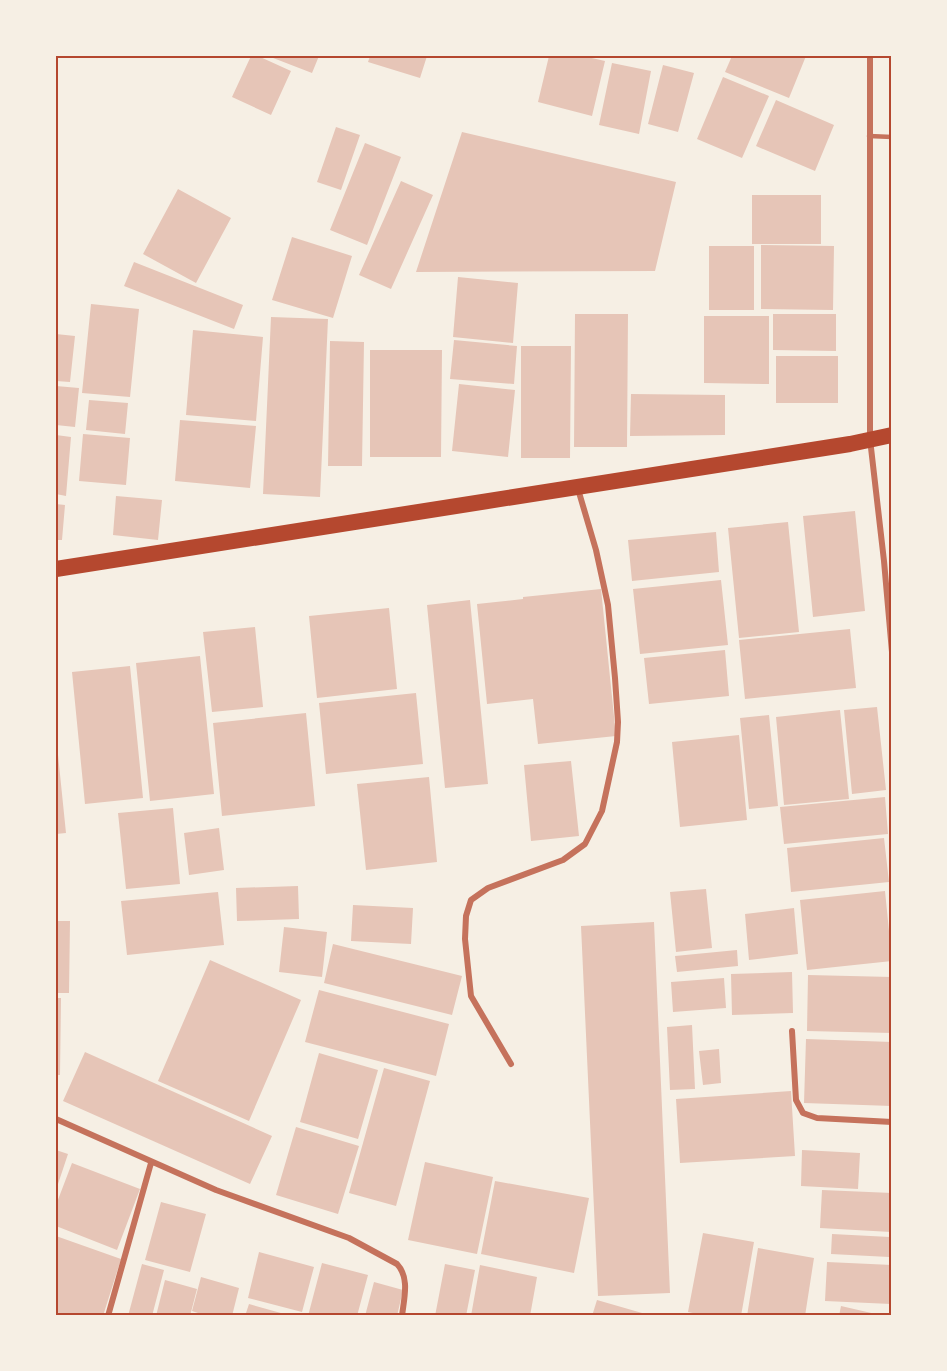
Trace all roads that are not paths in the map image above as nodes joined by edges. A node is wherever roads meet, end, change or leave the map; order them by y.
1 (870, 56) edge
2 (869, 136) junction
3 (891, 137) edge
4 (891, 435) edge
5 (870, 439) junction
6 (577, 486) junction
7 (56, 569) edge
8 (891, 652) edge
9 (792, 1031) dead end
10 (511, 1064) dead end
11 (56, 1119) edge
12 (891, 1122) edge
13 (151, 1163) junction
14 (108, 1316) edge
15 (402, 1316) edge

1 - 2 street
2 - 3 lane
2 - 5 street
4 - 5 highway
5 - 6 highway
5 - 8 street
6 - 7 highway
6 - 10 street
9 - 12 street
11 - 13 street
13 - 14 street
13 - 15 street

